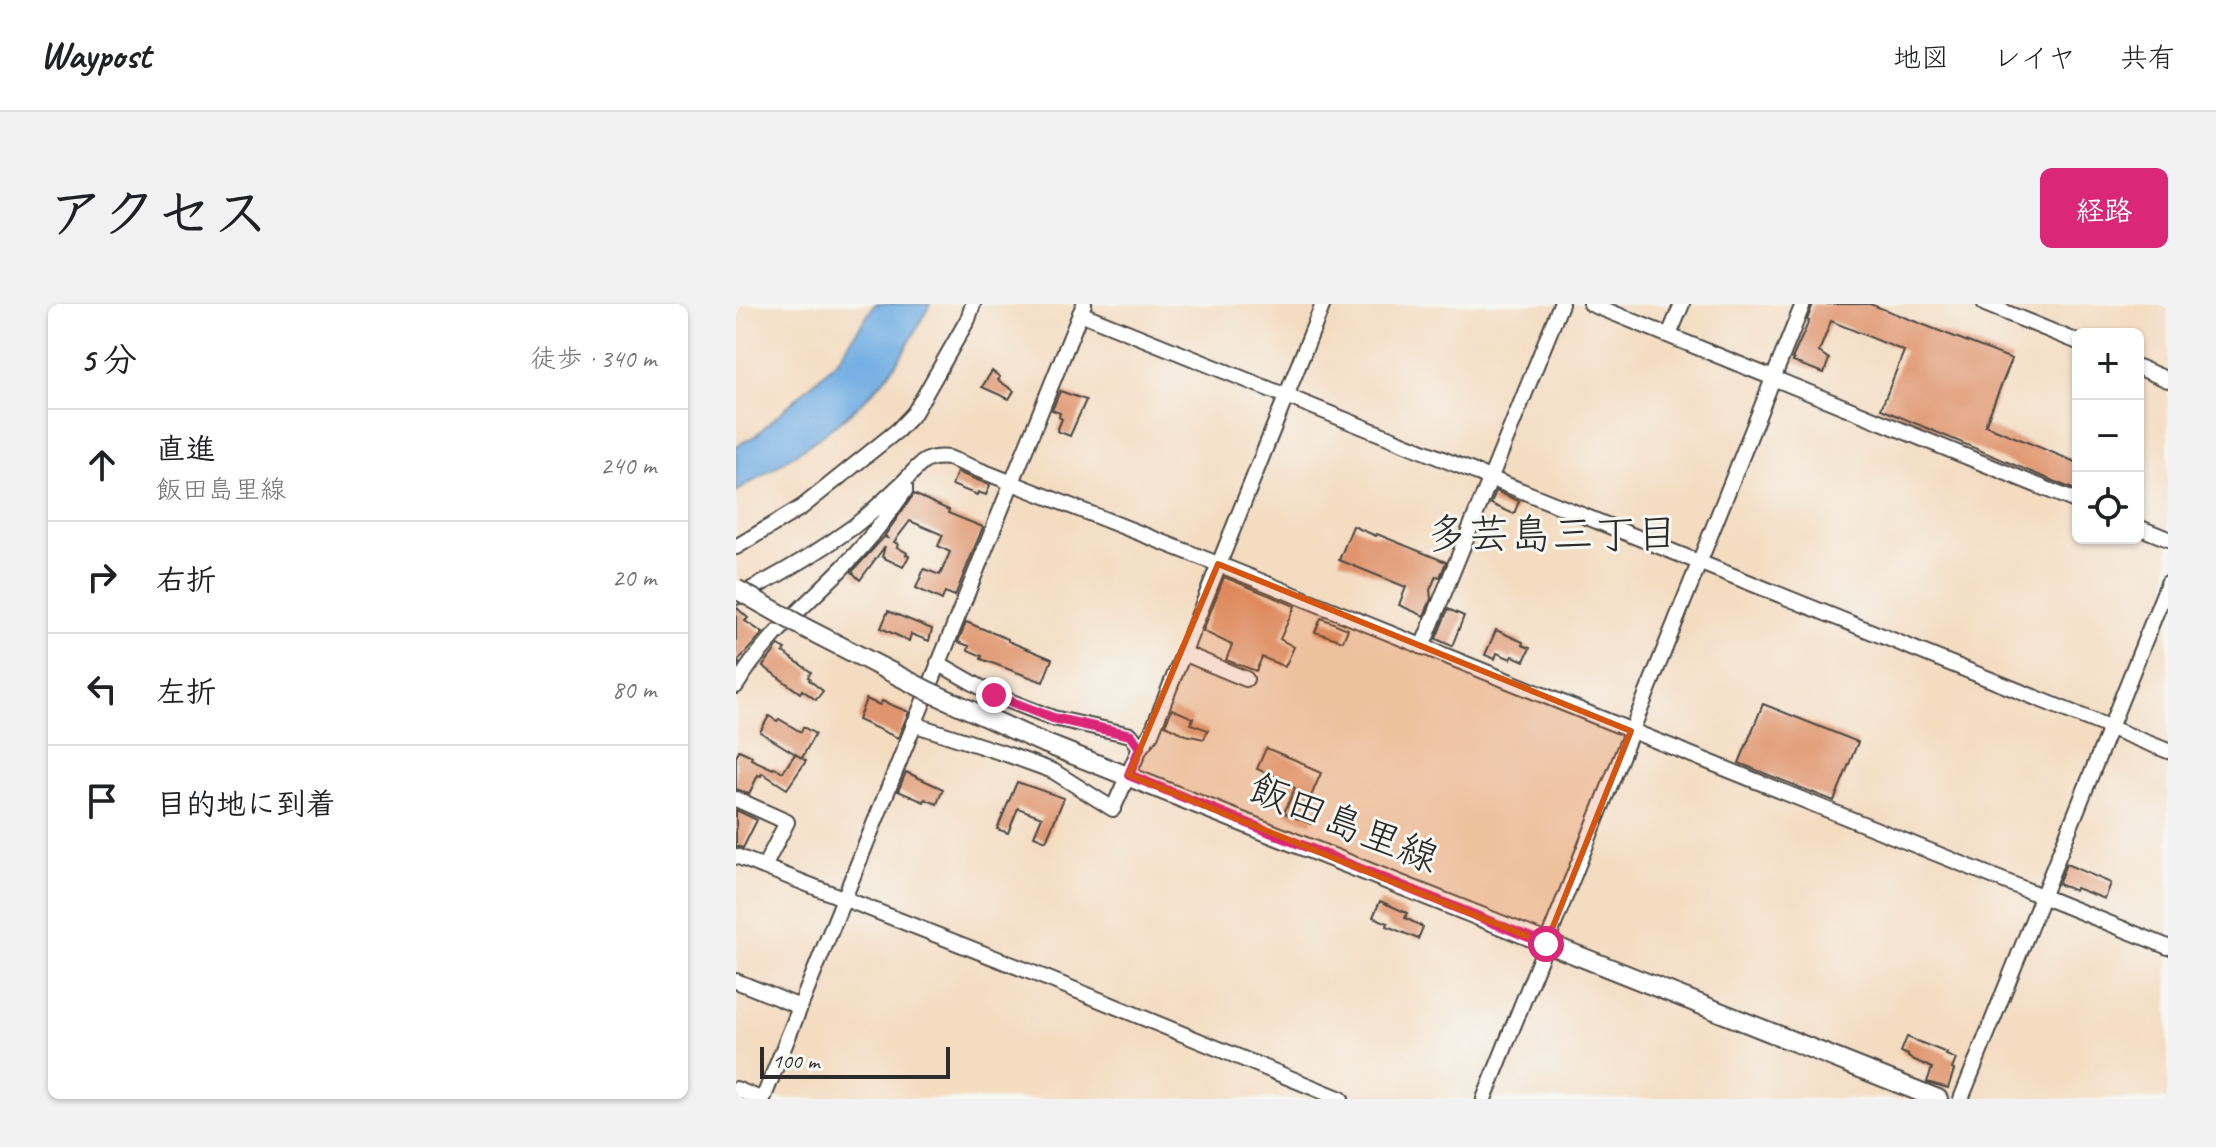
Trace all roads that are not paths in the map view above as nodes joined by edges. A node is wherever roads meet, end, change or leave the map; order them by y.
1 (973, 304) edge
2 (1323, 304) edge
3 (1561, 304) edge
4 (1591, 304) edge
5 (1682, 304) edge
6 (1803, 304) edge
7 (1985, 304) edge
8 (1082, 309) edge
9 (1669, 335) junction
10 (2072, 340) edge
11 (2144, 370) edge
12 (1775, 377) junction
13 (2168, 380) edge
14 (1286, 396) junction
15 (1491, 478) junction
16 (905, 481) junction
17 (1011, 483) junction
18 (2072, 500) edge
19 (2144, 529) edge
20 (2168, 539) edge
21 (736, 547) edge
22 (1700, 561) junction
23 (1218, 564) junction
24 (2168, 583) edge
25 (736, 589) edge
26 (736, 597) edge
27 (1422, 647) junction
28 (1183, 653) junction
29 (938, 663) junction
30 (1246, 679) dead end
31 (736, 686) edge
32 (913, 724) junction
33 (2110, 728) junction
34 (1631, 731) junction
35 (1140, 748) junction
36 (2168, 751) edge
37 (1129, 775) junction
38 (736, 799) edge
39 (736, 856) edge
40 (764, 867) junction
41 (844, 897) junction
42 (2042, 897) junction
43 (1546, 944) junction
44 (2168, 947) edge
45 (736, 981) edge
46 (800, 1007) junction
47 (736, 1089) edge
48 (762, 1099) edge
49 (1341, 1099) edge
50 (1484, 1099) edge
51 (1938, 1099) edge
52 (1961, 1099) edge

1 - 21 street
2 - 14 street
3 - 15 street
4 - 9 street
5 - 9 street
6 - 12 street
7 - 10 street
8 - 14 street
8 - 17 street
9 - 12 street
11 - 13 street
12 - 18 street
12 - 22 street
14 - 15 street
14 - 23 street
15 - 22 street
15 - 27 street
16 - 17 street
16 - 26 street
16 - 31 street
17 - 23 street
17 - 29 street
19 - 20 street
22 - 33 street
22 - 34 street
23 - 27 street
23 - 28 street
24 - 33 street
25 - 37 main road, 飯田島里線, bridge
27 - 34 street
28 - 30 street
28 - 35 street
29 - 32 street
29 - 35 street
32 - 37 street
32 - 41 street
33 - 36 street
33 - 42 street
34 - 42 street
34 - 43 street
35 - 37 street
37 - 43 main road, 飯田島里線
38 - 40 street
39 - 40 street
40 - 41 street
41 - 46 street
41 - 49 street
42 - 44 street
42 - 52 street
43 - 50 street
43 - 51 main road, 飯田島里線
45 - 46 street
46 - 48 street
47 - 48 street

